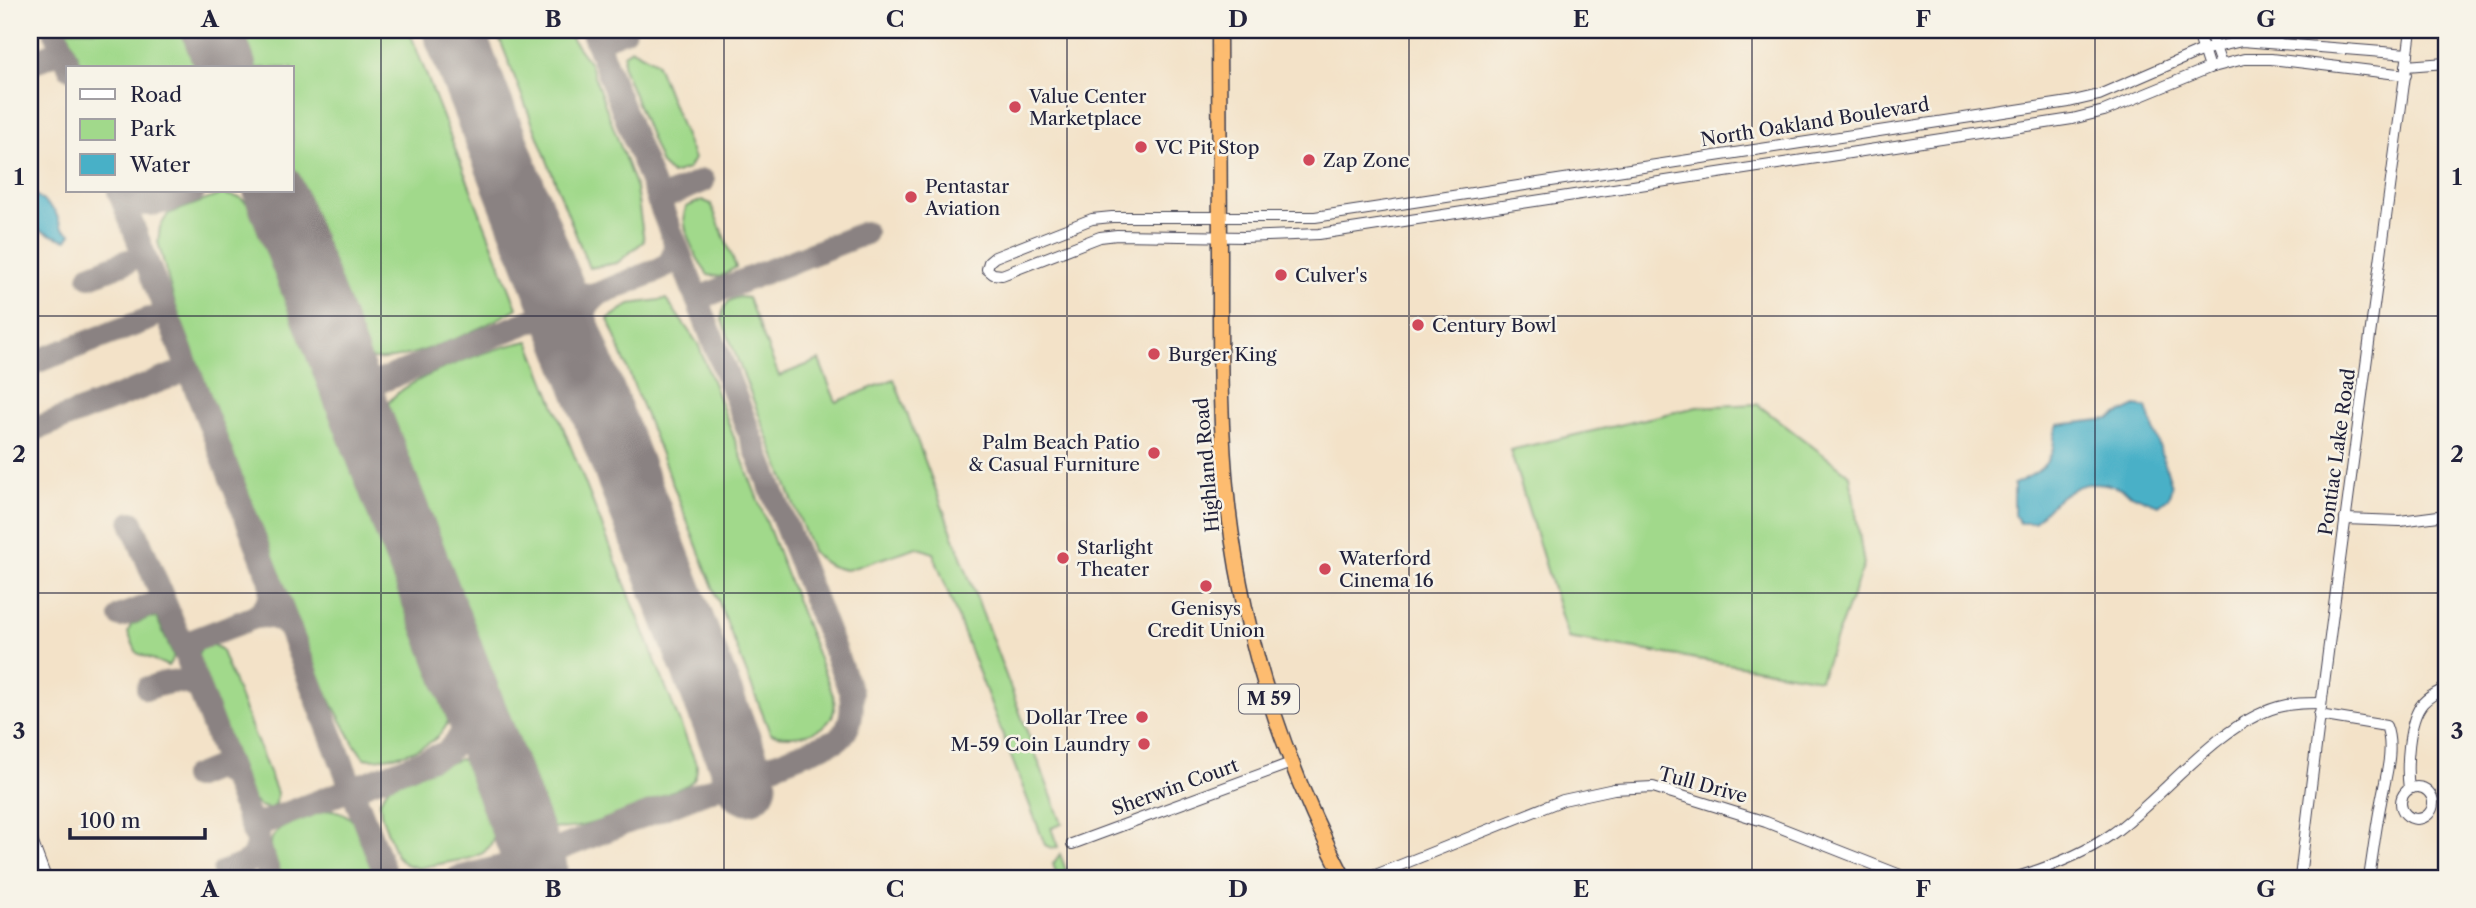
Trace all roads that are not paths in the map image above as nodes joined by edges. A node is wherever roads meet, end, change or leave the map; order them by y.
1 (1219, 30) edge
2 (2197, 30) edge
3 (2209, 30) edge
4 (2411, 30) edge
5 (2214, 47) junction
6 (2203, 50) junction
7 (2408, 54) junction
8 (2446, 63) edge
9 (2221, 64) junction
10 (2209, 68) junction
11 (2406, 71) junction
12 (1219, 216) junction
13 (1220, 237) junction
14 (2446, 515) edge
15 (2345, 519) junction
16 (2446, 688) edge
17 (2321, 703) junction
18 (2319, 715) junction
19 (1291, 763) junction
20 (2409, 789) dead end
21 (30, 835) edge
22 (1072, 844) dead end
23 (46, 878) edge
24 (1344, 878) edge
25 (1368, 878) edge
26 (1908, 878) edge
27 (2014, 878) edge
28 (2300, 878) edge
29 (2369, 878) edge

1 - 12 highway, Highland Road / M 59
2 - 6 street
3 - 5 street
4 - 7 street, Pontiac Lake Road
5 - 6 street, North Oakland Boulevard
5 - 7 street, North Oakland Boulevard
5 - 9 street
6 - 10 street
6 - 12 street, North Oakland Boulevard
7 - 11 street, Pontiac Lake Road
8 - 11 street, North Oakland Boulevard
9 - 10 street, North Oakland Boulevard
9 - 11 street, North Oakland Boulevard
10 - 13 street, North Oakland Boulevard
11 - 15 street, Pontiac Lake Road
12 - 13 highway, Highland Road / M 59
12 - 13 street, North Oakland Boulevard
13 - 19 highway, Highland Road / M 59
14 - 15 street
15 - 17 street, Pontiac Lake Road
16 - 20 street
17 - 18 street, Pontiac Lake Road
17 - 27 street
18 - 28 street, Pontiac Lake Road
18 - 29 street
19 - 22 street, Sherwin Court
19 - 24 highway, Highland Road / M 59
21 - 23 street
25 - 26 street, Tull Drive

